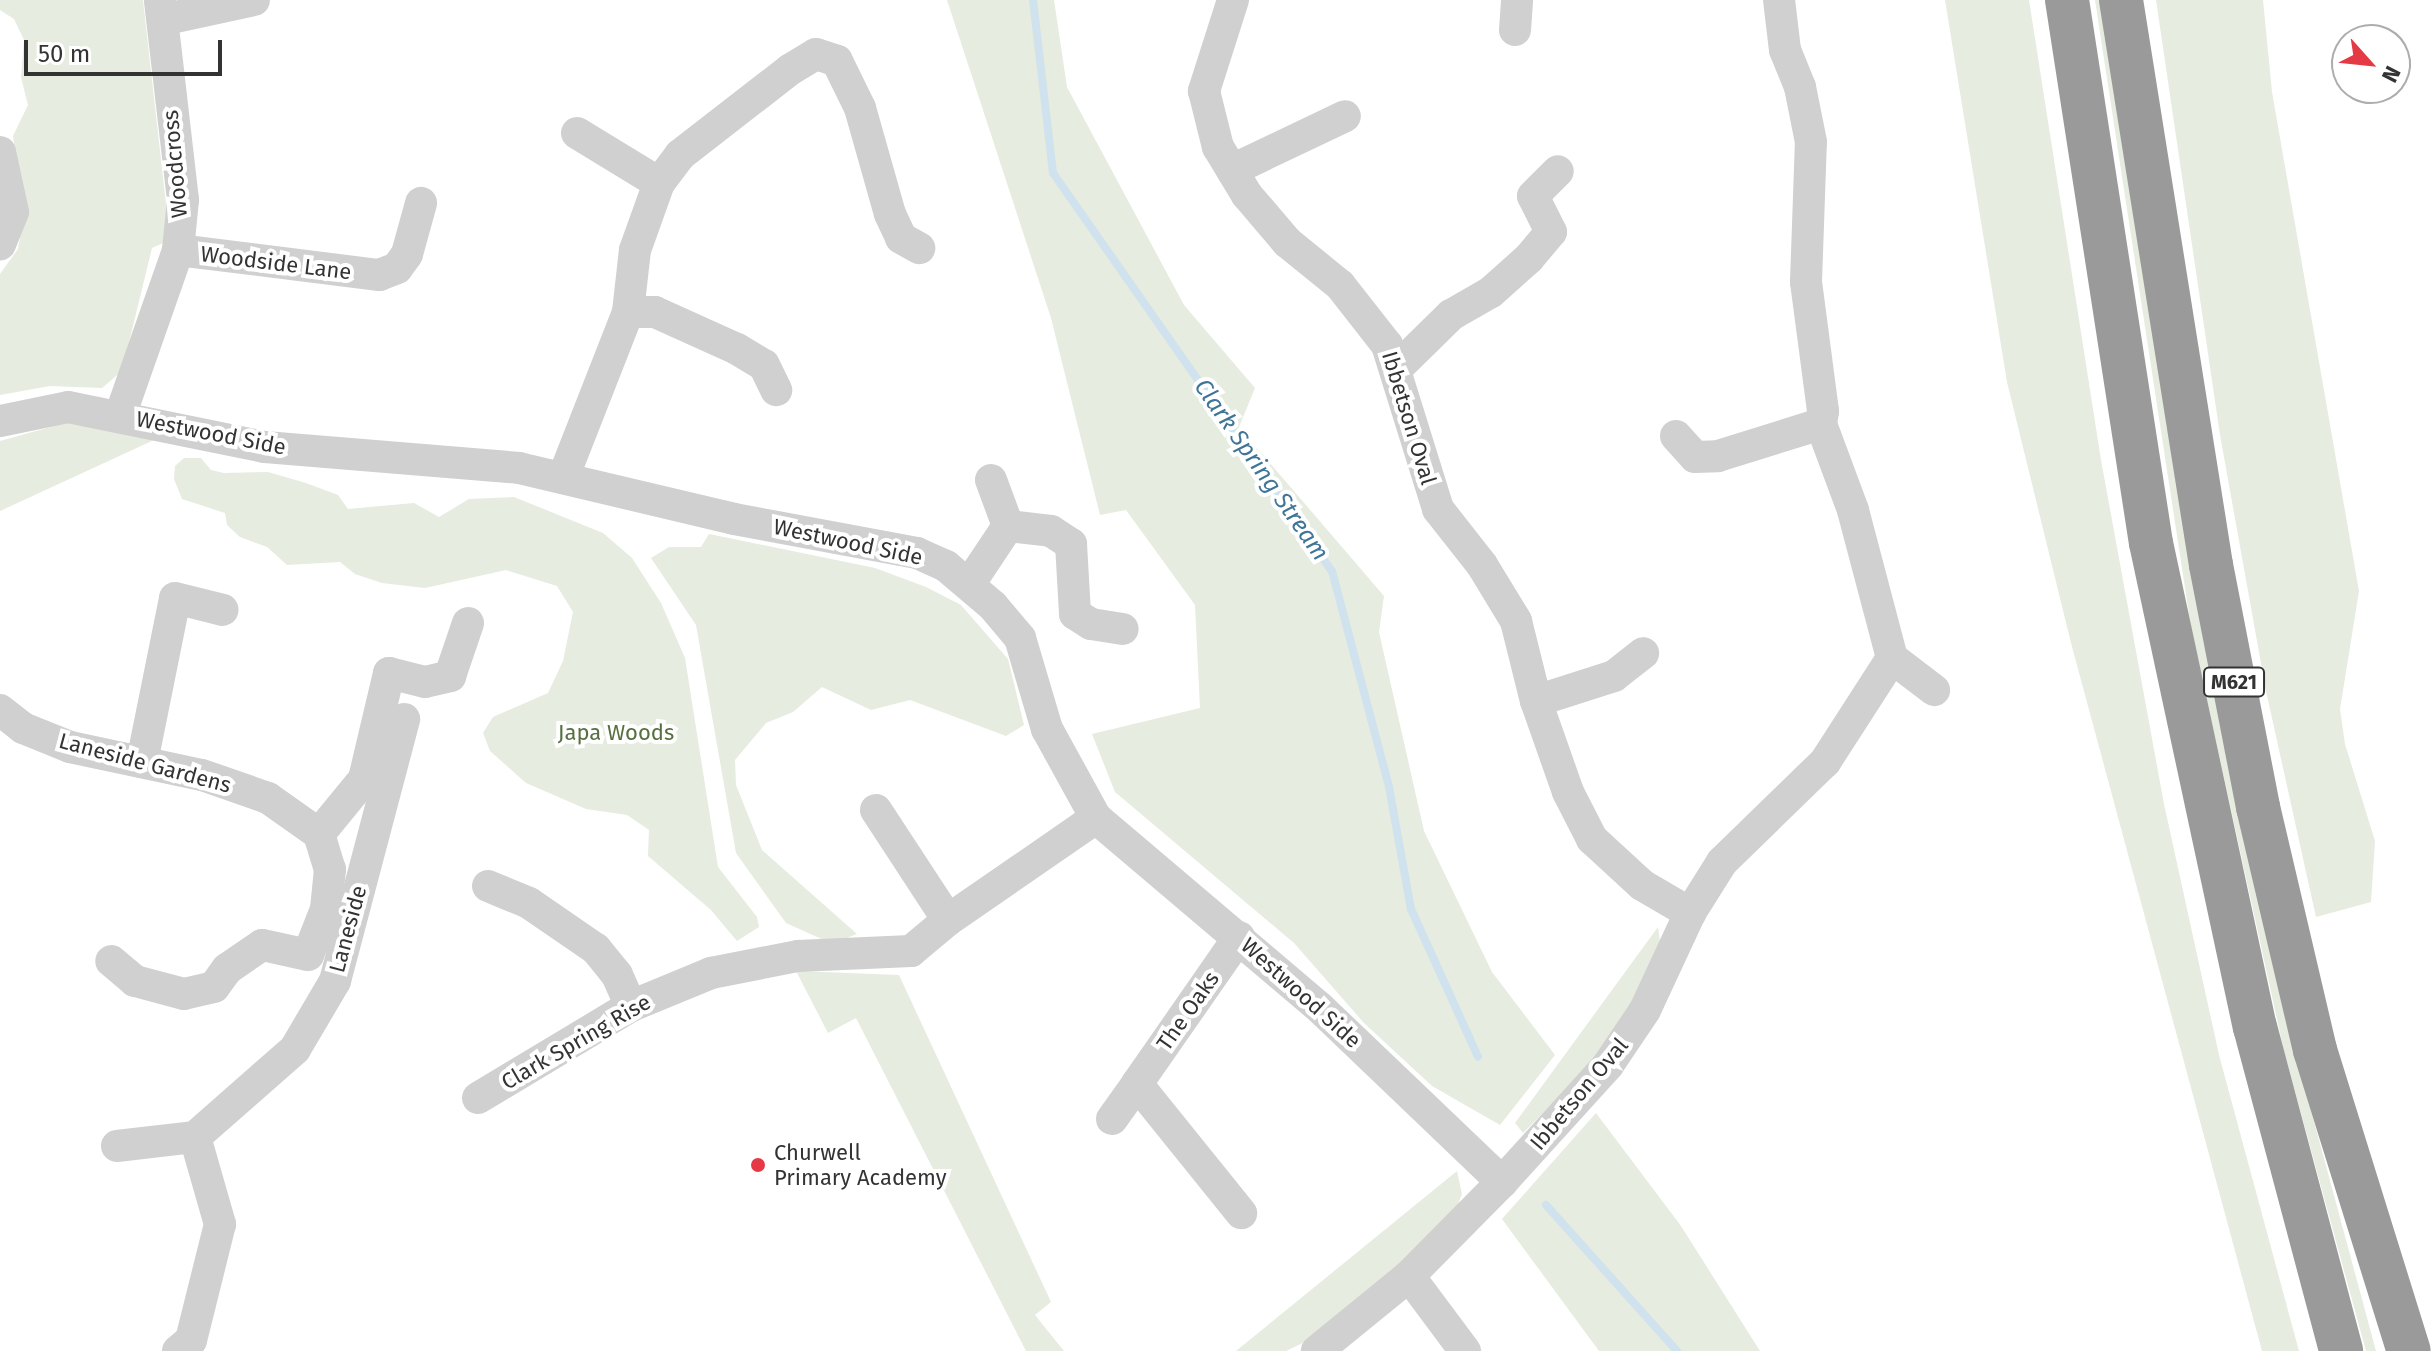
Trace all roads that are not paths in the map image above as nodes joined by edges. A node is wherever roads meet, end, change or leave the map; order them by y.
1 (254, 0) edge
2 (1233, 0) edge
3 (1779, 0) edge
4 (2067, 0) edge
5 (2121, 0) edge
6 (163, 10) edge
7 (1345, 116) dead end
8 (577, 133) dead end
9 (0, 152) edge
10 (1232, 170) junction
11 (1558, 171) dead end
12 (659, 183) junction
13 (421, 203) dead end
14 (0, 244) edge
15 (919, 248) dead end
16 (178, 250) junction
17 (628, 312) junction
18 (775, 368) dead end
19 (1397, 368) junction
20 (120, 416) junction
21 (0, 421) edge
22 (1821, 424) junction
23 (1676, 436) dead end
24 (563, 478) junction
25 (991, 480) dead end
26 (1008, 526) junction
27 (970, 583) junction
28 (223, 610) dead end
29 (468, 623) dead end
30 (1123, 629) dead end
31 (1643, 653) dead end
32 (1892, 658) junction
33 (1934, 690) dead end
34 (1536, 701) junction
35 (0, 710) edge
36 (404, 719) dead end
37 (142, 762) junction
38 (876, 810) dead end
39 (1096, 818) junction
40 (319, 834) junction
41 (488, 886) dead end
42 (1690, 913) junction
43 (948, 920) junction
44 (1239, 937) junction
45 (111, 961) dead end
46 (631, 1006) junction
47 (1137, 1084) junction
48 (478, 1098) dead end
49 (1112, 1119) dead end
50 (195, 1137) junction
51 (117, 1146) dead end
52 (1502, 1182) junction
53 (1241, 1213) dead end
54 (1409, 1276) junction
55 (178, 1351) edge
56 (1317, 1351) edge
57 (1465, 1351) edge
58 (2341, 1351) edge
59 (2409, 1351) edge

1 - 6 street
2 - 10 street, Ibbetson Oval
3 - 22 street
4 - 58 highway, M621
5 - 59 highway, M621
6 - 16 street, Woodcross
7 - 10 street
8 - 12 street
9 - 14 street
10 - 19 street, Ibbetson Oval
11 - 19 street
12 - 15 street
12 - 17 street
13 - 16 street, Woodside Lane
16 - 20 street, Woodcross
17 - 18 street
17 - 24 street
19 - 34 street, Ibbetson Oval
20 - 21 street, Westwood Side
20 - 24 street, Westwood Side
22 - 23 street
22 - 32 street
24 - 27 street, Westwood Side
25 - 26 street
26 - 27 street
26 - 30 street
27 - 39 street, Westwood Side
28 - 37 street
29 - 40 street
31 - 34 street
32 - 33 street
32 - 42 street, Ibbetson Oval
34 - 42 street, Ibbetson Oval
35 - 37 street, Laneside Gardens
36 - 50 street, Laneside
37 - 40 street, Laneside Gardens
38 - 43 street
39 - 43 street, Clark Spring Rise
39 - 44 street, Westwood Side
40 - 45 street
41 - 46 street
42 - 52 street, Ibbetson Oval
43 - 46 street, Clark Spring Rise
44 - 47 street, The Oaks
44 - 52 street, Westwood Side
46 - 48 street, Clark Spring Rise
47 - 49 street, The Oaks
47 - 53 street
50 - 51 street
50 - 55 street
52 - 54 street
54 - 56 street
54 - 57 street

